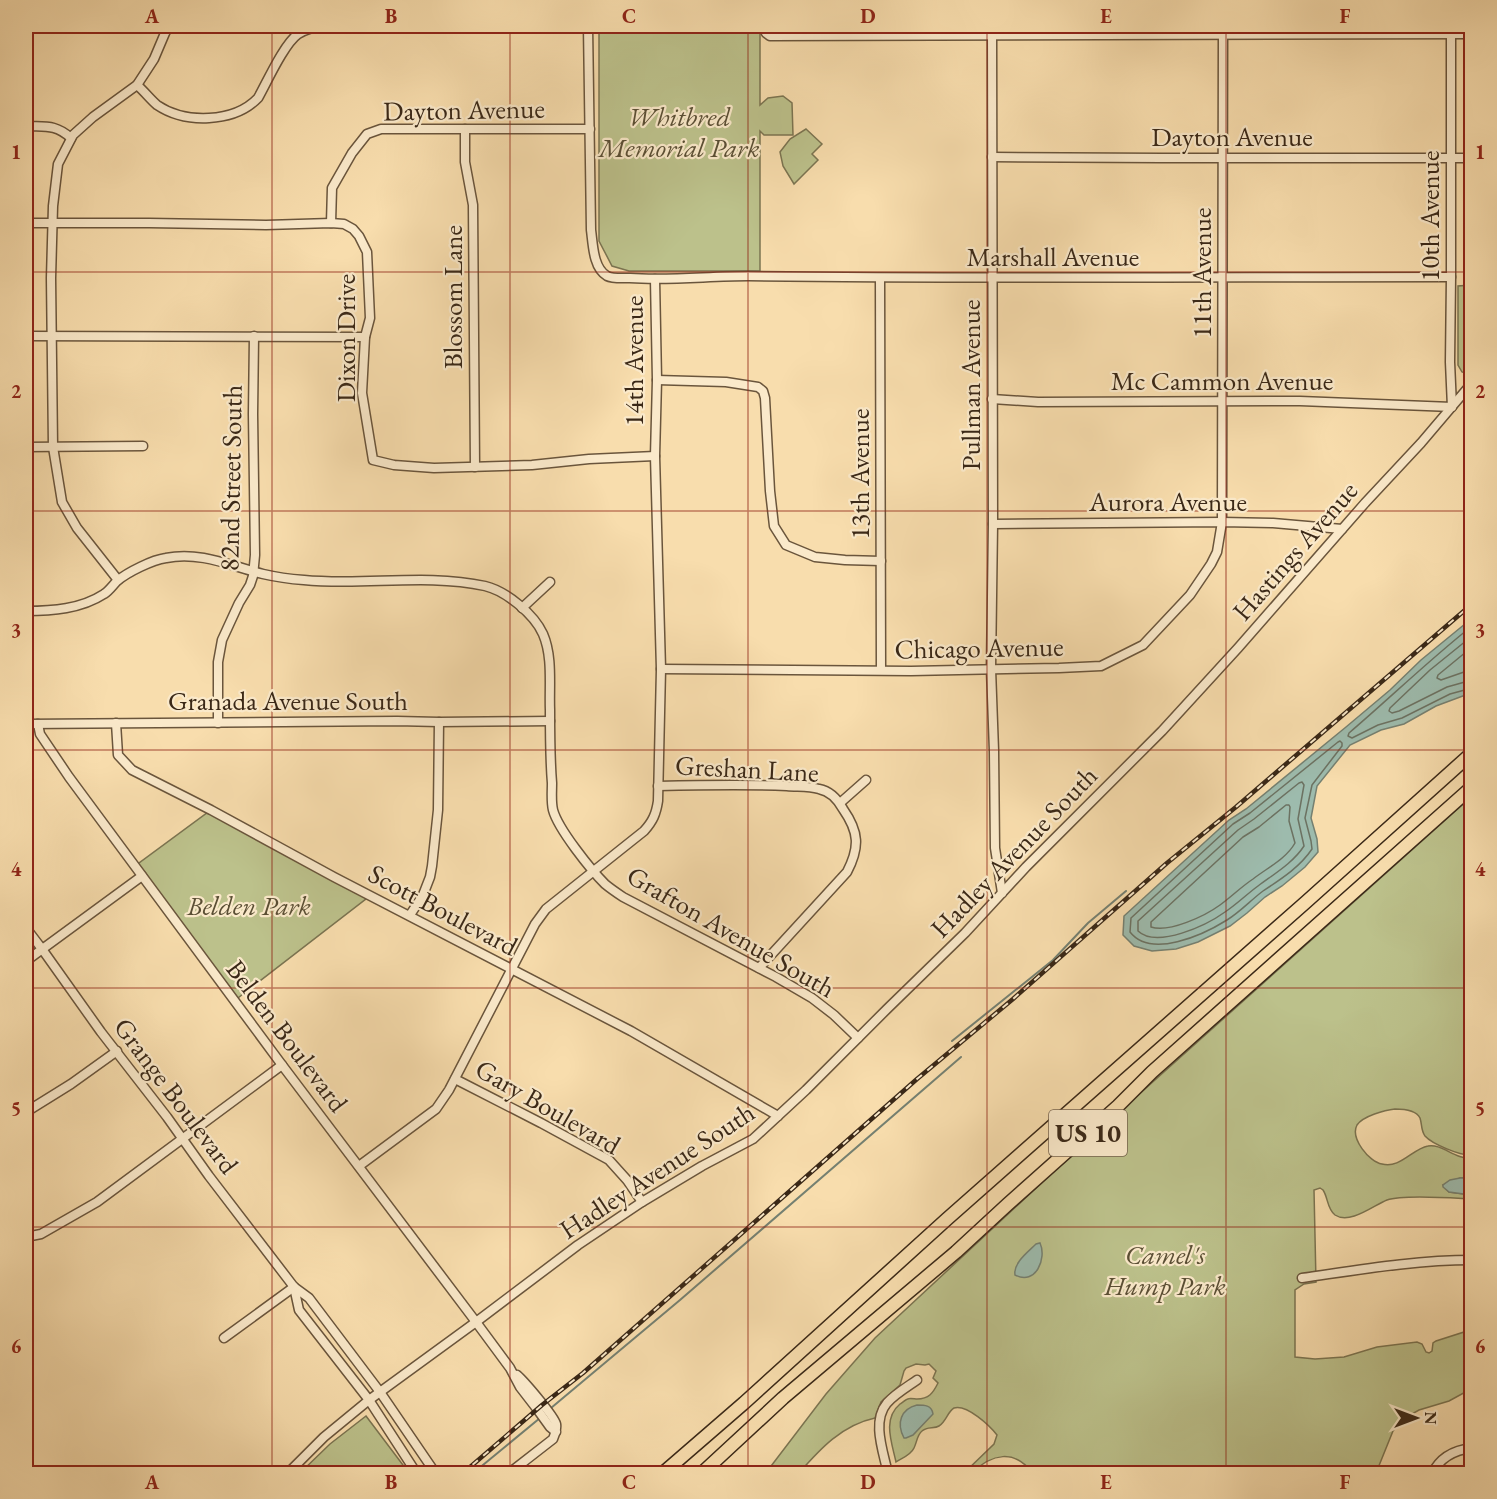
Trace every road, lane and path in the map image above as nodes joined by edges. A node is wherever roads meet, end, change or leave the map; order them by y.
1 (155, 26) edge
2 (325, 26) edge
3 (588, 26) edge
4 (762, 26) edge
5 (1222, 26) edge
6 (167, 28) edge
7 (992, 30) edge
8 (1451, 30) edge
9 (1472, 34) edge
10 (1223, 35) junction
11 (137, 85) junction
12 (26, 126) edge
13 (465, 129) junction
14 (590, 129) junction
15 (71, 138) junction
16 (992, 157) junction
17 (1451, 157) junction
18 (1223, 158) junction
19 (1472, 158) edge
20 (26, 223) edge
21 (53, 223) junction
22 (331, 223) junction
23 (1223, 277) junction
24 (1451, 277) junction
25 (880, 278) junction
26 (655, 279) junction
27 (992, 279) junction
28 (26, 336) edge
29 (53, 336) junction
30 (254, 336) junction
31 (365, 337) junction
32 (657, 380) junction
33 (1472, 383) edge
34 (992, 399) junction
35 (1222, 401) junction
36 (1452, 406) junction
37 (144, 446) dead end
38 (26, 447) edge
39 (53, 447) junction
40 (655, 456) junction
41 (475, 467) junction
42 (1222, 522) junction
43 (993, 524) junction
44 (1342, 529) junction
45 (881, 561) junction
46 (254, 571) junction
47 (118, 580) junction
48 (550, 582) dead end
49 (522, 608) junction
50 (26, 611) edge
51 (661, 669) junction
52 (991, 669) junction
53 (881, 670) junction
54 (550, 721) junction
55 (439, 722) junction
56 (116, 723) junction
57 (218, 723) junction
58 (26, 724) edge
59 (38, 724) junction
60 (1148, 744) joint
61 (1472, 753) edge
62 (866, 780) dead end
63 (658, 786) junction
64 (1472, 787) edge
65 (840, 803) junction
66 (594, 870) junction
67 (142, 876) junction
68 (1002, 893) junction
69 (410, 915) junction
70 (26, 928) edge
71 (42, 949) junction
72 (26, 961) edge
73 (759, 968) junction
74 (512, 969) junction
75 (858, 1038) junction
76 (117, 1051) junction
77 (282, 1065) junction
78 (455, 1078) junction
79 (26, 1112) edge
80 (778, 1116) junction
81 (183, 1139) junction
82 (359, 1166) junction
83 (642, 1202) junction
84 (26, 1237) edge
85 (1472, 1260) edge
86 (1302, 1278) dead end
87 (294, 1287) junction
88 (476, 1322) junction
89 (224, 1338) dead end
90 (917, 1380) dead end
91 (380, 1392) junction
92 (369, 1400) junction
93 (1472, 1448) edge
94 (434, 1471) edge
95 (287, 1473) edge
96 (417, 1473) edge
97 (508, 1473) edge
98 (662, 1473) edge
99 (701, 1473) edge
100 (888, 1473) edge
101 (1432, 1473) edge

1 - 6 street
2 - 11 street
3 - 14 street, 14th Avenue
4 - 7 street
5 - 10 street, 11th Avenue
6 - 11 street
7 - 10 street
7 - 16 street, Pullman Avenue
8 - 9 street
8 - 10 street
8 - 17 street, 10th Avenue
10 - 18 street, 11th Avenue
11 - 15 street
12 - 15 street
13 - 14 street, Dayton Avenue
13 - 22 street, Dayton Avenue
13 - 41 street, Blossom Lane
14 - 26 street, 14th Avenue
15 - 21 street
16 - 18 street, Dayton Avenue
16 - 27 street, Pullman Avenue
17 - 18 street, Dayton Avenue
17 - 19 street, Dayton Avenue
17 - 24 street, 10th Avenue
18 - 23 street, 11th Avenue
20 - 21 street, Dixon Drive
21 - 22 street, Dixon Drive
21 - 29 street
22 - 31 street, Dixon Drive
23 - 24 street, Marshall Avenue
23 - 27 street, Marshall Avenue
23 - 35 street, 11th Avenue
24 - 36 street, 10th Avenue
25 - 26 street, Marshall Avenue
25 - 27 street, Marshall Avenue
25 - 45 street, 13th Avenue
26 - 32 street, 14th Avenue
27 - 34 street, Pullman Avenue
28 - 29 street
29 - 30 street
29 - 39 street
30 - 31 street
30 - 46 street, 82nd Street South
31 - 41 street, Dixon Drive
32 - 40 street, 14th Avenue
32 - 45 street
33 - 36 street, Hastings Avenue
34 - 35 street, Mc Cammon Avenue
34 - 43 street, Pullman Avenue
35 - 36 street, Mc Cammon Avenue
35 - 42 street, 11th Avenue
36 - 44 street, Hastings Avenue
37 - 39 street
38 - 39 street
39 - 47 street
40 - 41 street, Dixon Drive
40 - 51 street, 14th Avenue
42 - 43 street, Aurora Avenue
42 - 44 street, Aurora Avenue
42 - 52 street, Chicago Avenue
43 - 52 street, Pullman Avenue
44 - 60 street, Hastings Avenue
45 - 53 street, 13th Avenue
46 - 47 street, Grafton Avenue South
46 - 49 street, Grafton Avenue South
46 - 57 street, 82nd Street South
47 - 50 street, Grafton Avenue South
48 - 49 street
49 - 54 street, Grafton Avenue South
51 - 53 street, Chicago Avenue
51 - 63 street, 14th Avenue
52 - 53 street, Chicago Avenue
52 - 68 street, Pullman Avenue
54 - 55 street, Granada Avenue South
54 - 66 street, Grafton Avenue South
55 - 57 street, Granada Avenue South
55 - 69 street
56 - 57 street, Granada Avenue South
56 - 59 street, Granada Avenue South
56 - 69 street, Scott Boulevard
58 - 59 street, Granada Avenue South
59 - 67 street, Belden Boulevard
60 - 68 street, Hadley Avenue South
61 - 98 highway, US 10
62 - 65 street
63 - 65 street, Greshan Lane
63 - 66 street, 14th Avenue
64 - 99 highway, US 10
65 - 73 street, Greshan Lane
66 - 73 street, Grafton Avenue South
66 - 74 street, 14th Avenue
67 - 71 street
67 - 77 street, Belden Boulevard
68 - 75 street, Hadley Avenue South
69 - 74 street, Scott Boulevard
70 - 71 street, Grange Boulevard
71 - 72 street
71 - 76 street, Grange Boulevard
73 - 75 street, Grafton Avenue South
74 - 78 street, 14th Avenue
74 - 80 street, Scott Boulevard
75 - 80 street, Hadley Avenue South
76 - 79 street
76 - 81 street, Grange Boulevard
77 - 81 street
77 - 82 street, Belden Boulevard
78 - 82 street, 14th Avenue
78 - 83 street, Gary Boulevard
80 - 83 street, Hadley Avenue South
81 - 84 street
81 - 87 street, Grange Boulevard
82 - 88 street, Belden Boulevard
83 - 88 street, Hadley Avenue South
85 - 86 street
87 - 89 street
87 - 91 street, Grange Boulevard
87 - 92 street, Grange Boulevard
88 - 91 street, Hadley Avenue South
88 - 97 street, Belden Boulevard
90 - 100 street
91 - 92 street, Hadley Avenue South
91 - 94 street, Grange Boulevard
92 - 95 street, Hadley Avenue South
92 - 96 street, Grange Boulevard
93 - 101 street

